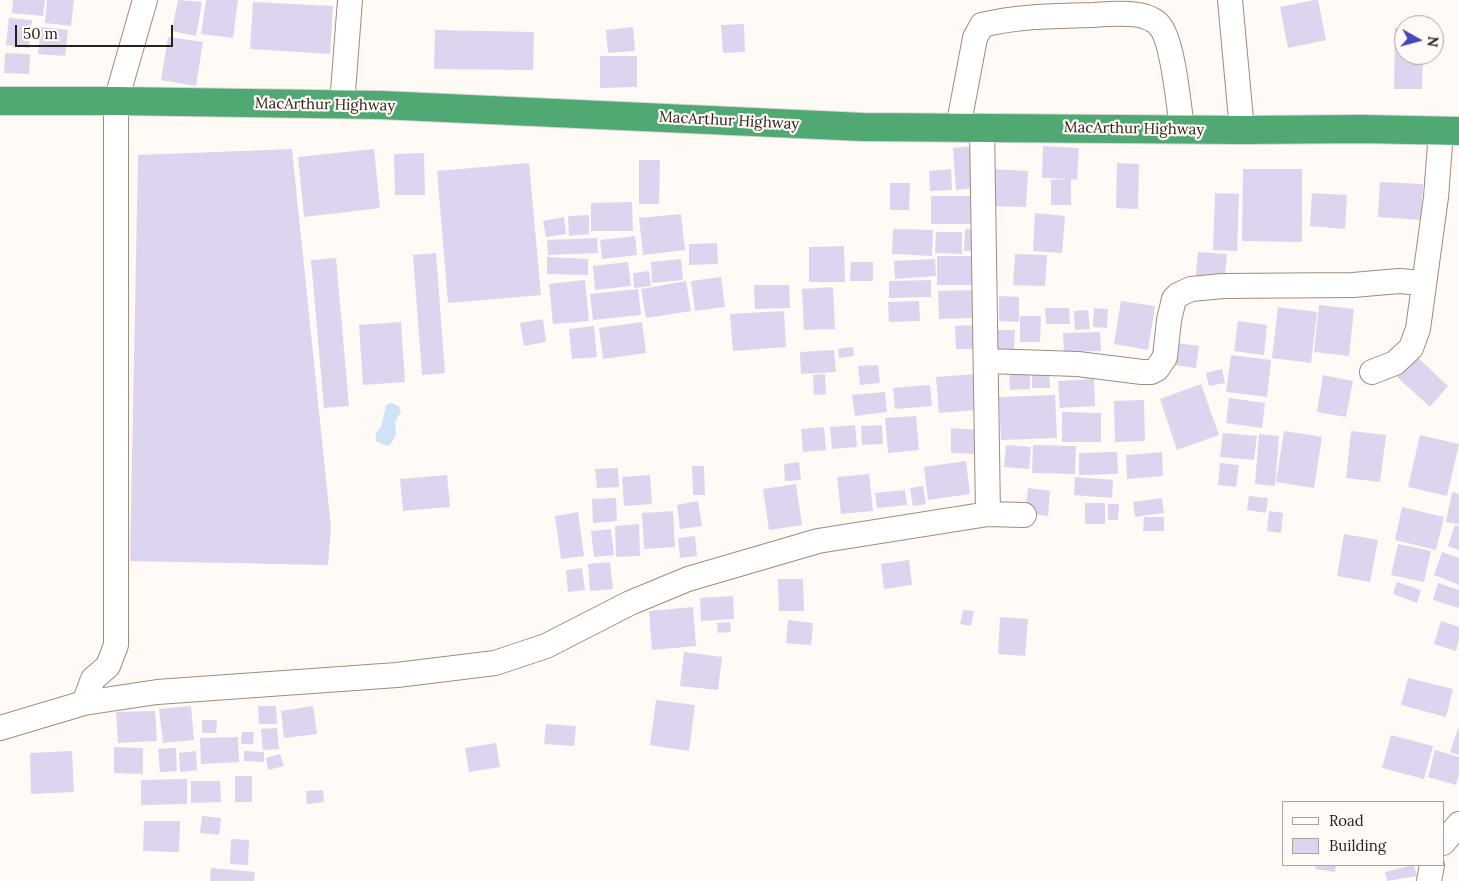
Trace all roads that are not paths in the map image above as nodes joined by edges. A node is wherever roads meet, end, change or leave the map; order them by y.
1 (145, 0) edge
2 (350, 0) edge
3 (1230, 0) edge
4 (0, 101) edge
5 (116, 101) junction
6 (342, 105) junction
7 (970, 128) junction
8 (1182, 129) junction
9 (1242, 130) junction
10 (1450, 131) edge
11 (1424, 283) junction
12 (986, 361) junction
13 (1372, 372) dead end
14 (988, 514) junction
15 (1024, 515) dead end
16 (84, 703) junction
17 (0, 728) edge
18 (1459, 824) edge
19 (1444, 842) edge
20 (1432, 866) edge
21 (1429, 881) edge

1 - 5 street
2 - 6 street
3 - 9 street
4 - 5 highway, MacArthur Highway
5 - 6 highway, MacArthur Highway
5 - 16 street
6 - 7 highway, MacArthur Highway
7 - 8 highway, MacArthur Highway
7 - 8 street
7 - 12 street
8 - 9 highway, MacArthur Highway
9 - 10 highway, MacArthur Highway
10 - 11 street
11 - 12 street
11 - 13 street
12 - 14 street
14 - 15 street
14 - 16 street
16 - 17 street
18 - 19 street
20 - 21 street

